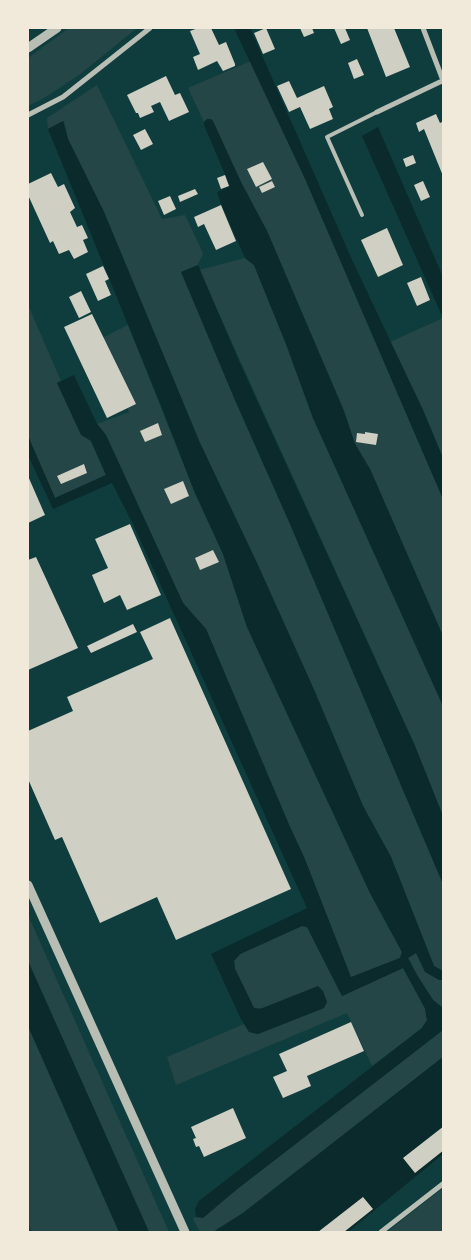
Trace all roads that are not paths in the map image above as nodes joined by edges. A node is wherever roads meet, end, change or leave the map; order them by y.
1 (57, 28) edge
2 (150, 28) edge
3 (423, 28) edge
4 (28, 48) edge
5 (443, 81) edge
6 (377, 112) joint
7 (28, 116) edge
8 (362, 215) dead end
9 (28, 885) edge
10 (444, 1183) edge
11 (185, 1232) edge
12 (381, 1232) edge

1 - 4 street
2 - 7 street
3 - 5 street
5 - 6 street
6 - 8 lane
9 - 11 street
10 - 12 street

